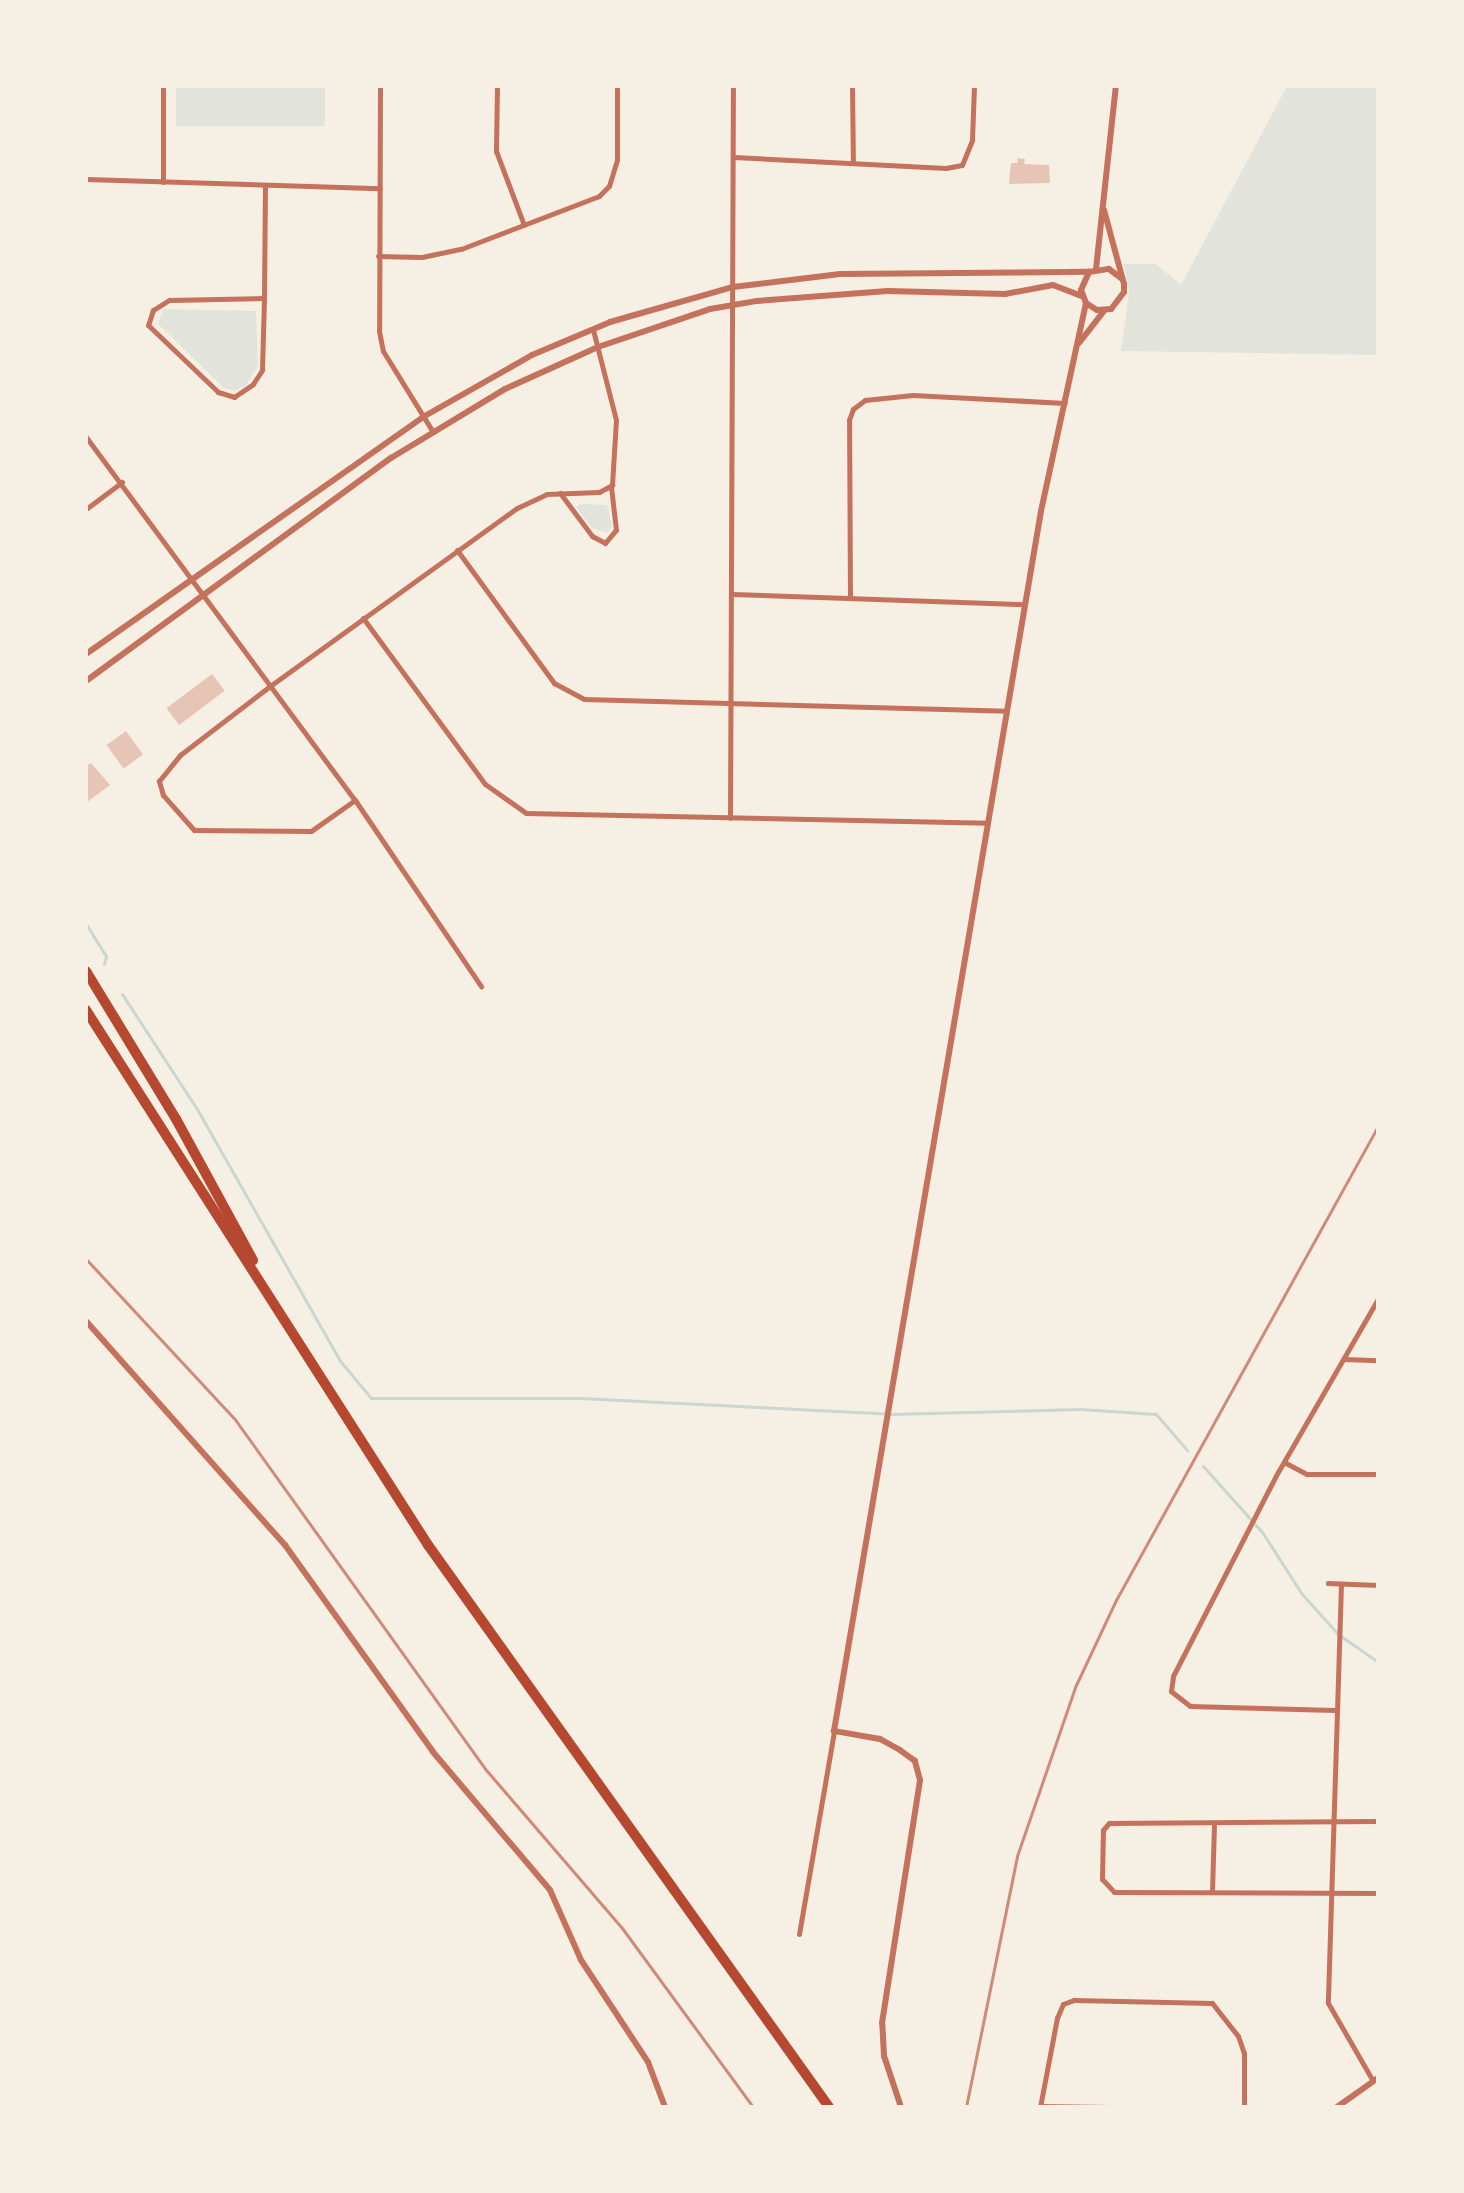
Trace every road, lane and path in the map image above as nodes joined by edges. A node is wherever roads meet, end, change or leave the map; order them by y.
1 (163, 86) edge
2 (380, 86) edge
3 (497, 86) edge
4 (617, 86) edge
5 (733, 86) edge
6 (852, 86) edge
7 (974, 86) edge
8 (1116, 86) edge
9 (734, 157) junction
10 (853, 163) junction
11 (86, 179) edge
12 (163, 182) junction
13 (265, 185) junction
14 (380, 188) junction
15 (1104, 210) junction
16 (524, 225) junction
17 (378, 256) junction
18 (1092, 270) junction
19 (1121, 278) junction
20 (733, 287) junction
21 (264, 298) junction
22 (1084, 300) junction
23 (733, 304) junction
24 (1104, 311) junction
25 (593, 330) junction
26 (1077, 346) junction
27 (598, 347) junction
28 (1065, 403) junction
29 (423, 417) junction
30 (433, 432) junction
31 (86, 437) edge
32 (122, 482) junction
33 (611, 486) junction
34 (559, 493) junction
35 (86, 509) edge
36 (457, 550) junction
37 (190, 579) junction
38 (732, 594) junction
39 (202, 596) junction
40 (850, 598) junction
41 (1025, 604) junction
42 (363, 618) junction
43 (86, 654) edge
44 (86, 681) edge
45 (270, 686) junction
46 (732, 705) junction
47 (1007, 711) junction
48 (355, 800) junction
49 (730, 818) junction
50 (987, 823) junction
51 (86, 971) edge
52 (481, 986) dead end
53 (86, 1010) edge
54 (1378, 1299) edge
55 (86, 1321) edge
56 (293, 1336) junction
57 (1344, 1359) junction
58 (1378, 1360) edge
59 (1284, 1462) junction
60 (1378, 1474) edge
61 (1328, 1583) dead end
62 (1341, 1584) junction
63 (1378, 1585) edge
64 (1335, 1710) junction
65 (834, 1731) junction
66 (1378, 1821) edge
67 (1214, 1823) junction
68 (1331, 1823) junction
69 (1212, 1892) junction
70 (1329, 1892) junction
71 (1378, 1893) edge
72 (799, 1934) dead end
73 (1376, 2079) edge
74 (1040, 2106) edge
75 (665, 2107) edge
76 (829, 2107) edge
77 (901, 2107) edge
78 (1110, 2107) edge
79 (1244, 2107) edge
80 (1337, 2107) edge

1 - 12 street
2 - 14 street
3 - 16 street
4 - 16 street
5 - 9 street
6 - 10 street
7 - 10 street
8 - 15 street
9 - 10 street
9 - 20 street
11 - 12 street
12 - 13 street
13 - 14 street
13 - 21 street
14 - 17 street
15 - 18 street
15 - 19 street
16 - 17 street
17 - 29 street
18 - 19 street
18 - 20 street
18 - 22 street
19 - 24 street
20 - 23 street
20 - 25 street
21 - 21 street
22 - 23 street
22 - 24 street
22 - 26 street
23 - 27 street
23 - 38 street
24 - 26 street
25 - 27 street
25 - 29 street
26 - 28 street
27 - 30 street
27 - 33 street
28 - 40 street
28 - 41 street
29 - 30 street
29 - 37 street
30 - 39 street
31 - 32 street
32 - 35 street
32 - 37 street
33 - 34 street
33 - 34 street
34 - 36 street
36 - 42 street
36 - 46 street
37 - 39 street
37 - 43 street
38 - 40 street
38 - 46 street
39 - 44 street
39 - 45 street
40 - 41 street
41 - 47 street
42 - 45 street
42 - 49 street
45 - 48 street
45 - 48 street
46 - 47 street
46 - 49 street
47 - 50 street
48 - 52 street
49 - 50 street
50 - 65 street
51 - 56 highway
53 - 56 highway
54 - 57 street
55 - 75 street
56 - 76 highway
57 - 58 street
57 - 59 street
59 - 60 street
59 - 64 street
61 - 62 street
62 - 63 street
62 - 64 street
64 - 68 street
65 - 72 street
65 - 77 street
66 - 68 street
67 - 68 street
67 - 69 street
67 - 69 street
68 - 70 street
69 - 70 street
70 - 71 street
70 - 73 street
73 - 80 street
74 - 78 street
74 - 79 street

